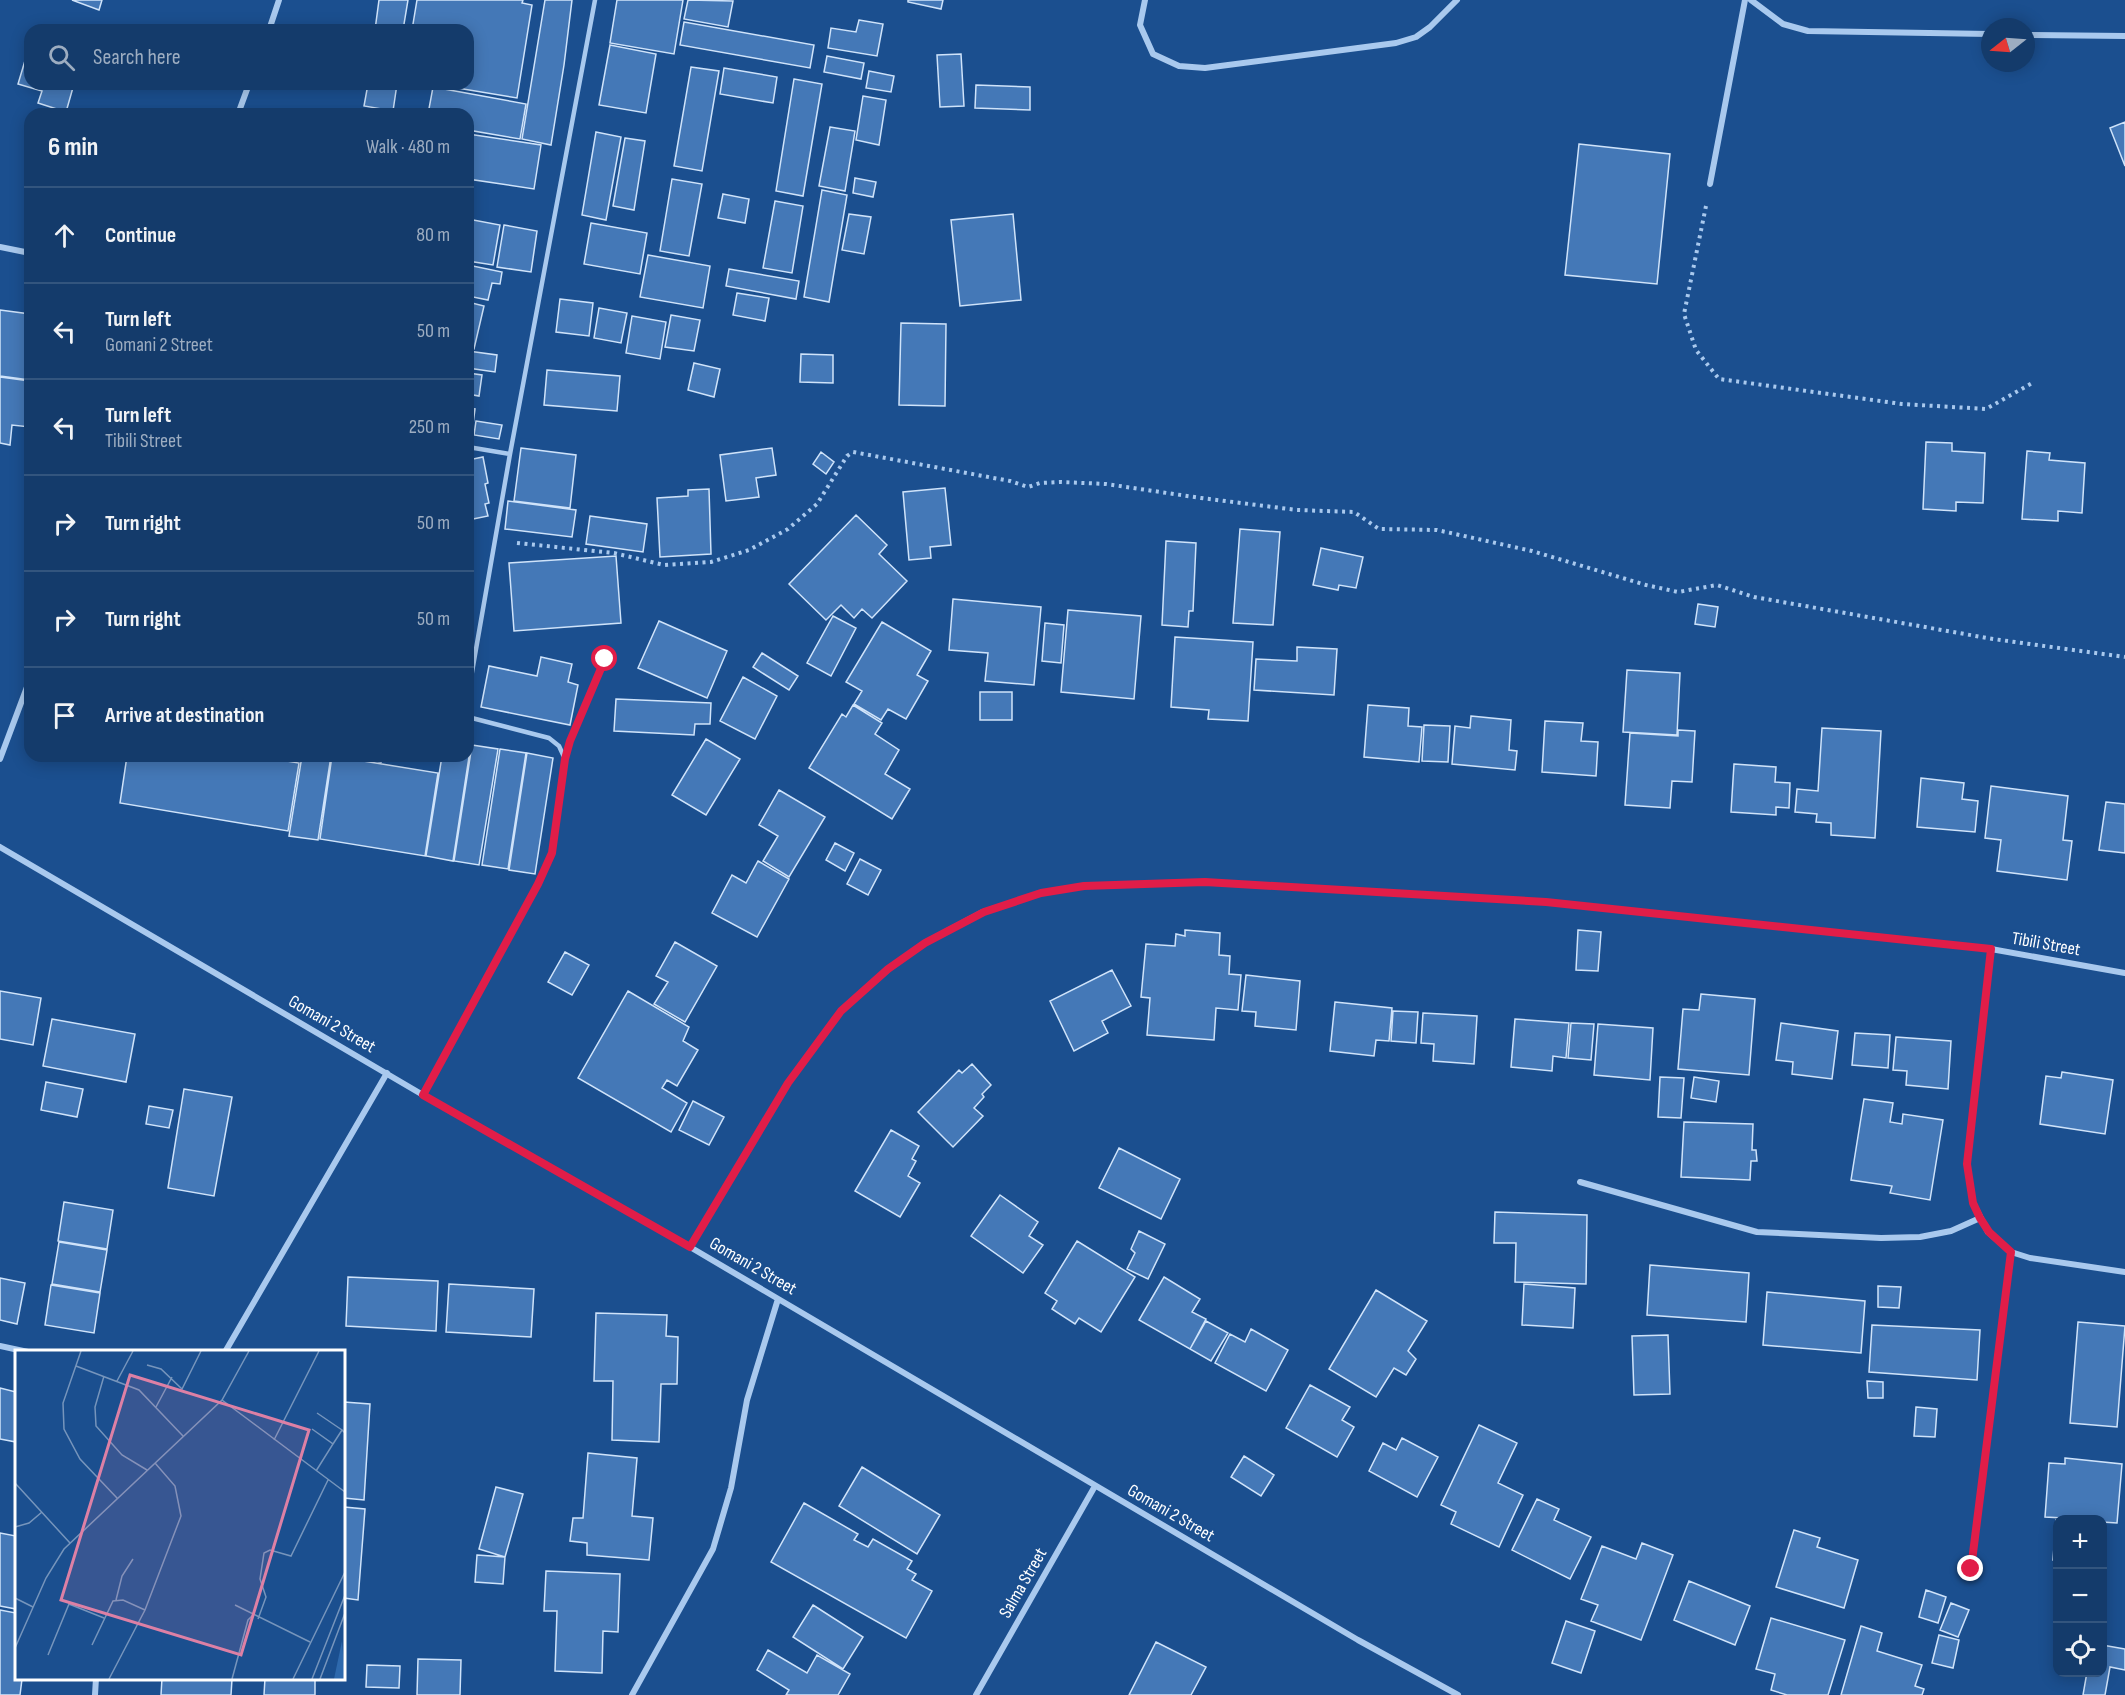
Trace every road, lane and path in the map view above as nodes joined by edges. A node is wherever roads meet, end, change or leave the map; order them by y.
1 (279, 0) edge
2 (595, 0) edge
3 (1145, 0) edge
4 (1457, 0) edge
5 (1745, 0) edge
6 (1751, 0) edge
7 (271, 24) edge
8 (1981, 34) edge
9 (2035, 35) edge
10 (2125, 36) edge
11 (247, 90) edge
12 (240, 108) edge
13 (1710, 184) joint
14 (0, 247) edge
15 (24, 252) edge
16 (2034, 382) dead end
17 (474, 448) edge
18 (510, 454) junction
19 (495, 541) junction
20 (2125, 657) edge
21 (605, 659) dead end
22 (474, 661) edge
23 (24, 695) edge
24 (474, 719) edge
25 (0, 759) edge
26 (565, 759) junction
27 (0, 847) edge
28 (1991, 949) junction
29 (2125, 973) edge
30 (387, 1073) junction
31 (423, 1095) junction
32 (1580, 1182) dead end
33 (1980, 1218) junction
34 (690, 1247) junction
35 (2011, 1252) junction
36 (2125, 1272) edge
37 (778, 1299) junction
38 (0, 1346) edge
39 (19, 1350) edge
40 (226, 1350) edge
41 (1095, 1486) junction
42 (1971, 1569) dead end
43 (96, 1680) edge
44 (94, 1695) edge
45 (632, 1695) edge
46 (976, 1695) edge
47 (1458, 1695) edge

1 - 7 street
2 - 18 lane
3 - 4 street
5 - 13 street
6 - 8 street
9 - 10 street
11 - 12 street
13 - 16 path
14 - 15 street
17 - 18 lane
18 - 19 lane
19 - 20 path
19 - 22 lane
21 - 26 lane
23 - 25 street
24 - 26 lane
26 - 31 lane
27 - 30 street, Gomani 2 Street
28 - 29 street, Tibili Street
28 - 33 street
28 - 34 street, Tibili Street
30 - 31 street, Gomani 2 Street
30 - 40 street
31 - 34 street, Gomani 2 Street
32 - 33 street
33 - 35 street
34 - 37 street, Gomani 2 Street
35 - 36 street
35 - 42 lane
37 - 41 street, Gomani 2 Street
37 - 45 street
38 - 39 street
41 - 46 street, Salma Street
41 - 47 street, Gomani 2 Street
43 - 44 street

